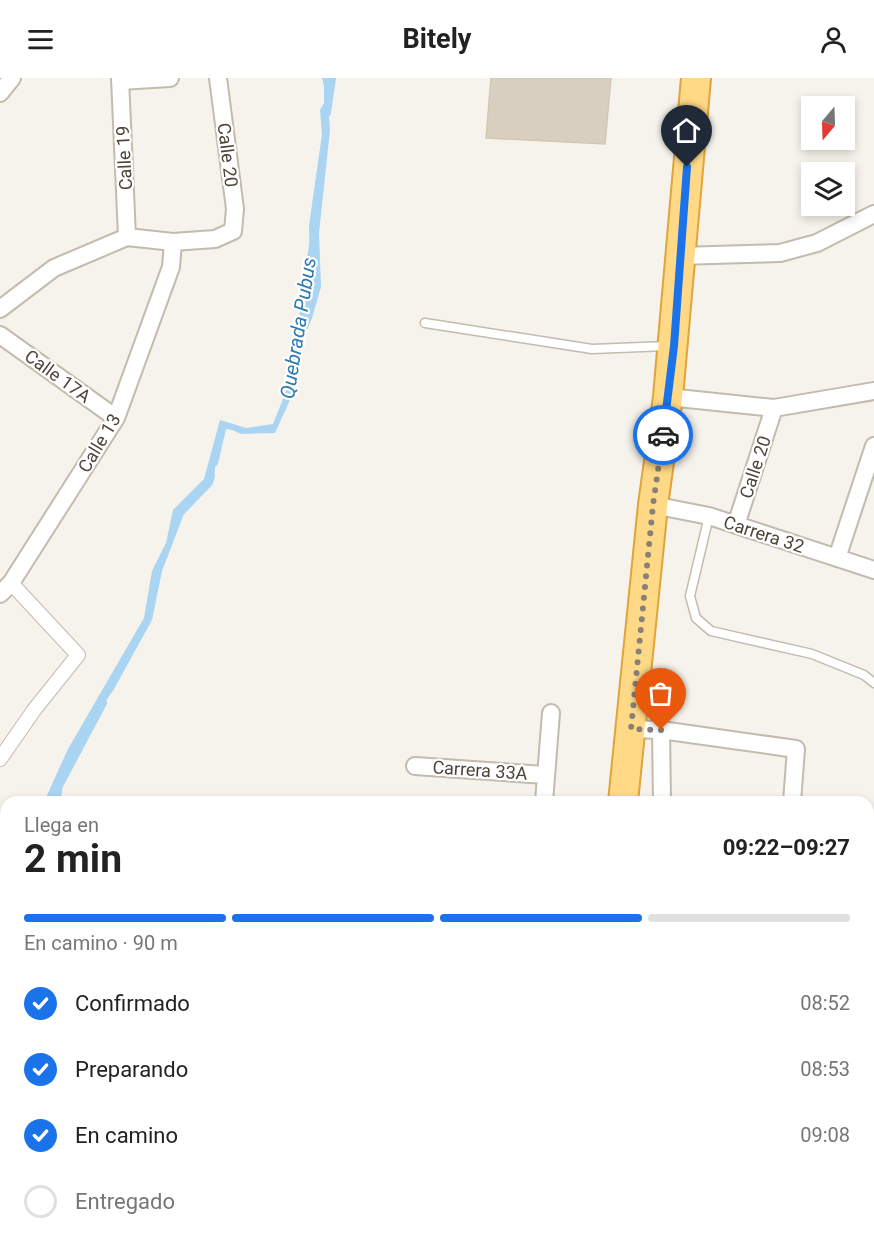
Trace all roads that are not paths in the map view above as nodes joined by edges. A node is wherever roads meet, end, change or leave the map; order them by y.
1 (12, 78) edge
2 (170, 78) edge
3 (218, 78) edge
4 (696, 78) edge
5 (120, 79) edge
6 (0, 93) edge
7 (874, 214) edge
8 (128, 237) junction
9 (173, 242) junction
10 (679, 256) junction
11 (0, 309) edge
12 (425, 322) dead end
13 (0, 334) edge
14 (674, 346) junction
15 (874, 391) edge
16 (668, 397) junction
17 (774, 408) junction
18 (116, 418) junction
19 (874, 446) edge
20 (653, 505) junction
21 (709, 516) junction
22 (736, 525) junction
23 (837, 558) junction
24 (874, 570) edge
25 (4, 583) edge
26 (874, 683) edge
27 (551, 713) dead end
28 (631, 729) junction
29 (661, 730) junction
30 (0, 759) edge
31 (415, 765) dead end
32 (545, 775) junction
33 (544, 796) edge
34 (624, 796) edge
35 (662, 796) edge
36 (792, 796) edge

1 - 6 street
2 - 5 street
3 - 9 street, Calle 20
4 - 10 highway
5 - 8 street, Calle 19
7 - 10 street
8 - 9 street
8 - 11 street
9 - 18 street, Calle 13
10 - 14 highway
12 - 14 lane
13 - 18 street, Calle 17A
14 - 16 highway
15 - 17 street
16 - 17 street
16 - 20 highway
17 - 22 street, Calle 20
18 - 25 street, Calle 13
19 - 23 street
20 - 21 street, Carrera 32
20 - 28 highway
21 - 22 street, Carrera 32
21 - 26 lane
22 - 23 street, Carrera 32
23 - 24 street, Carrera 32
25 - 30 street
27 - 32 street
28 - 29 street
28 - 34 highway
29 - 35 street
29 - 36 street
31 - 32 street, Carrera 33A
32 - 33 street

